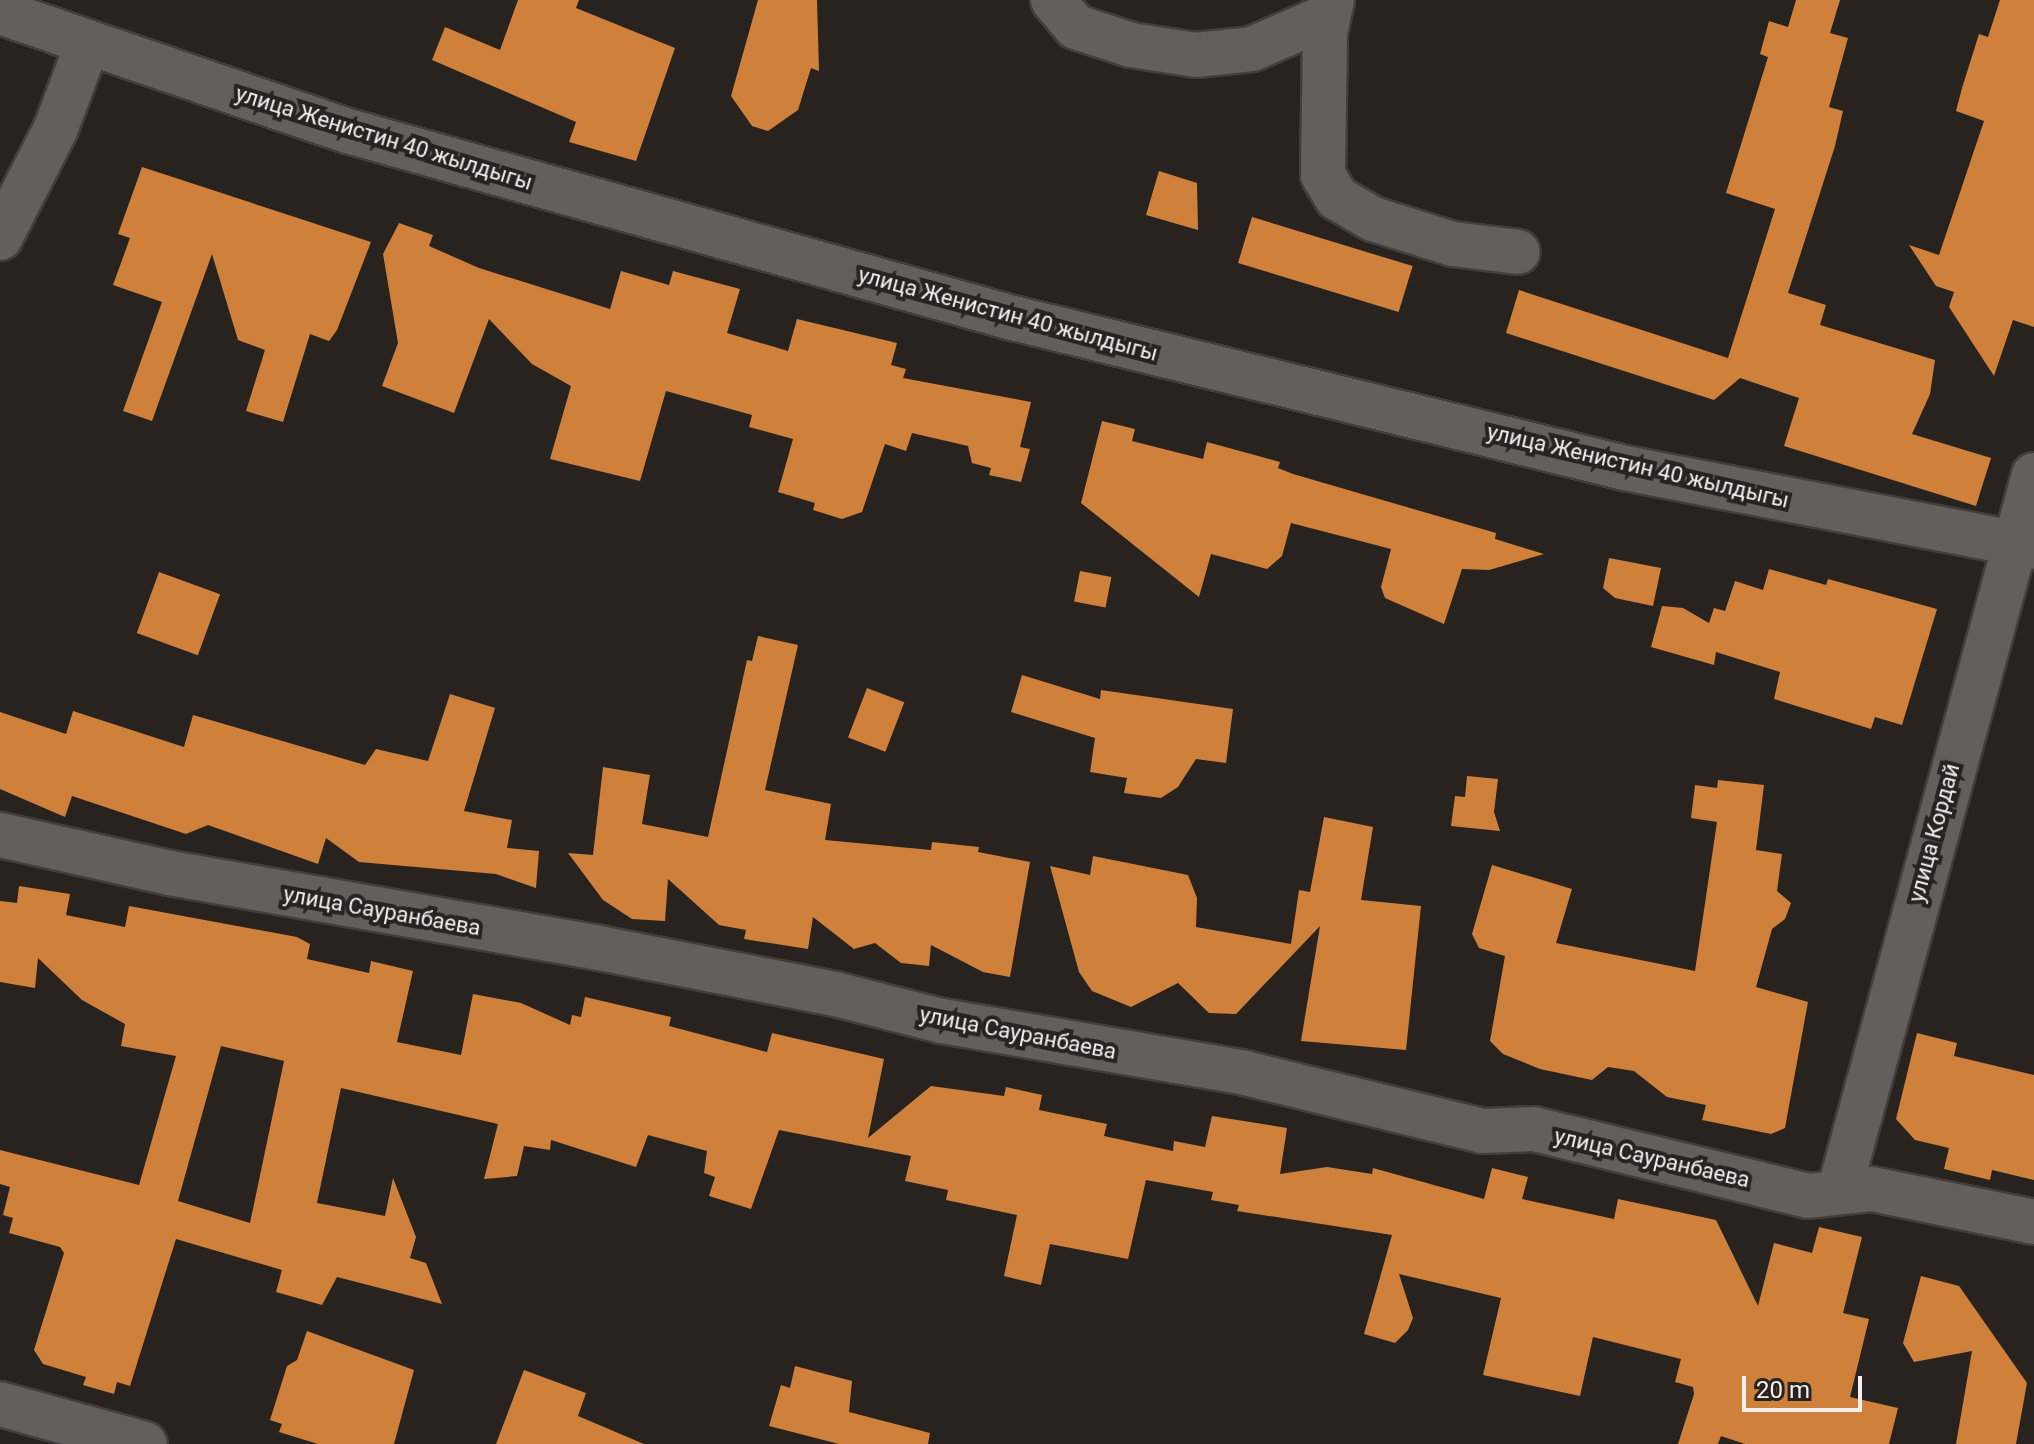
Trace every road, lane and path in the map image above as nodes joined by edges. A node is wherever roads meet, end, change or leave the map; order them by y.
1 (1053, 0) edge
2 (1330, 8) edge
3 (0, 12) edge
4 (87, 45) junction
5 (0, 238) edge
6 (1518, 252) dead end
7 (2034, 475) edge
8 (2024, 545) edge
9 (0, 835) edge
10 (1839, 1192) junction
11 (2034, 1222) edge
12 (0, 1404) edge
13 (145, 1444) edge

1 - 2 street
2 - 6 street
3 - 4 street, улица Женистин 40 жылдыгы
4 - 5 street
4 - 8 street, улица Женистин 40 жылдыгы
7 - 8 street, улица Кордай
8 - 10 street, улица Кордай
9 - 10 street, улица Сауранбаева
10 - 11 street, улица Сауранбаева
12 - 13 street

